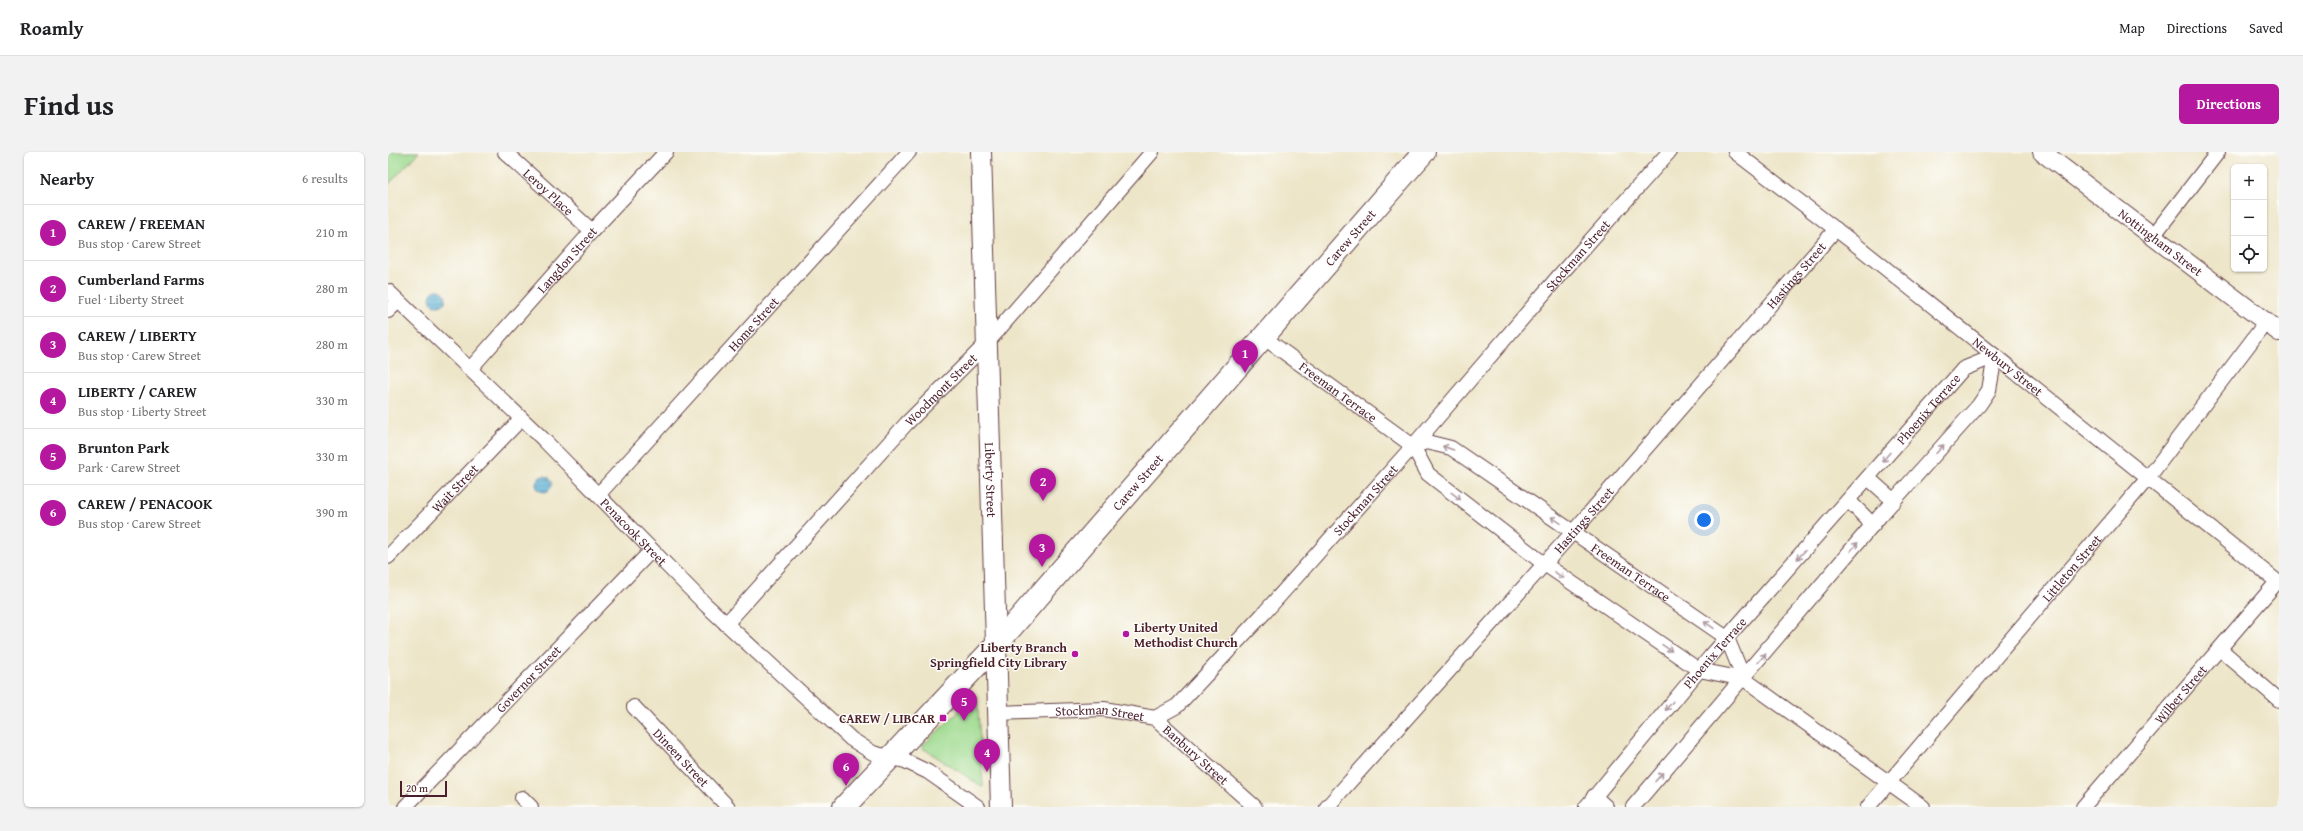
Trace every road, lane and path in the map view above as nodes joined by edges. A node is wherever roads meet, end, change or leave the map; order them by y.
1 (505, 152) edge
2 (666, 152) edge
3 (909, 152) edge
4 (981, 152) edge
5 (1152, 152) edge
6 (1424, 152) edge
7 (1669, 152) edge
8 (1735, 152) edge
9 (2042, 152) edge
10 (2218, 152) edge
11 (1836, 229) junction
12 (592, 231) junction
13 (2154, 236) junction
14 (391, 301) edge
15 (2272, 327) edge
16 (1263, 337) junction
17 (987, 343) junction
18 (1995, 356) junction
19 (470, 369) junction
20 (521, 419) junction
21 (1413, 446) junction
22 (1868, 478) junction
23 (2148, 478) junction
24 (598, 495) junction
25 (1849, 501) junction
26 (1894, 501) junction
27 (1873, 525) junction
28 (1573, 532) junction
29 (652, 550) junction
30 (388, 557) edge
31 (1543, 564) junction
32 (2278, 583) edge
33 (726, 624) junction
34 (1728, 638) junction
35 (997, 644) junction
36 (2220, 649) junction
37 (1699, 670) junction
38 (1744, 679) junction
39 (2279, 700) edge
40 (634, 707) dead end
41 (999, 713) junction
42 (1155, 718) junction
43 (891, 756) junction
44 (1889, 783) junction
45 (1590, 801) edge
46 (405, 807) edge
47 (728, 807) edge
48 (844, 807) edge
49 (978, 807) edge
50 (1001, 807) edge
51 (1255, 807) edge
52 (1327, 807) edge
53 (1606, 807) edge
54 (1634, 807) edge
55 (1868, 807) edge
56 (1923, 807) edge
57 (2083, 807) edge

1 - 12 street, Leroy Place
2 - 12 street, Langdon Street
3 - 24 street, Home Street
4 - 17 main road, Liberty Street
5 - 17 street, Woodmont Street
6 - 16 main road, Carew Street
7 - 21 street, Stockman Street
8 - 11 street, Newbury Street
9 - 13 street, Nottingham Street
10 - 13 street
11 - 18 street, Newbury Street
11 - 28 street, Hastings Street
12 - 19 street, Langdon Street
13 - 15 street, Nottingham Street
14 - 19 street, Penacook Street
15 - 23 street, Littleton Street
16 - 21 street, Freeman Terrace
16 - 35 main road, Carew Street
17 - 33 street, Woodmont Street
17 - 35 main road, Liberty Street
18 -> 22 street, Phoenix Terrace
18 - 23 street, Newbury Street
26 -> 18 street
19 - 20 street, Penacook Street
20 - 24 street, Penacook Street
20 - 30 street, Wait Street
28 -> 21 street, Freeman Terrace
21 -> 31 street, Freeman Terrace
21 - 42 street, Stockman Street
22 - 25 street, Phoenix Terrace
22 - 26 street
23 - 32 street, Newbury Street
23 - 44 street, Littleton Street
24 - 29 street, Penacook Street
25 - 27 street
25 -> 34 street, Phoenix Terrace
26 - 27 street
38 -> 27 street
28 - 31 street, Hastings Street
34 -> 28 street, Freeman Terrace
29 - 33 street, Penacook Street
29 - 46 street, Governor Street
31 -> 37 street, Freeman Terrace
31 - 52 street, Hastings Street
32 - 36 street, Wilber Street
33 - 43 street, Penacook Street
34 - 37 street, Phoenix Terrace
34 - 38 street
35 - 41 main road, Liberty Street
35 - 43 main road, Carew Street
36 - 39 street
36 - 57 street, Wilber Street
37 - 38 street, Freeman Terrace
37 -> 45 street, Phoenix Terrace
38 - 44 street, Freeman Terrace
54 -> 38 street
40 - 47 street, Dineen Street
41 - 42 street, Stockman Street
41 - 50 main road, Liberty Street
42 - 51 street, Banbury Street
43 - 48 main road, Carew Street
43 - 49 street, Penacook Street
44 - 55 street, Littleton Street
44 - 56 street, Freeman Terrace
45 - 53 street

